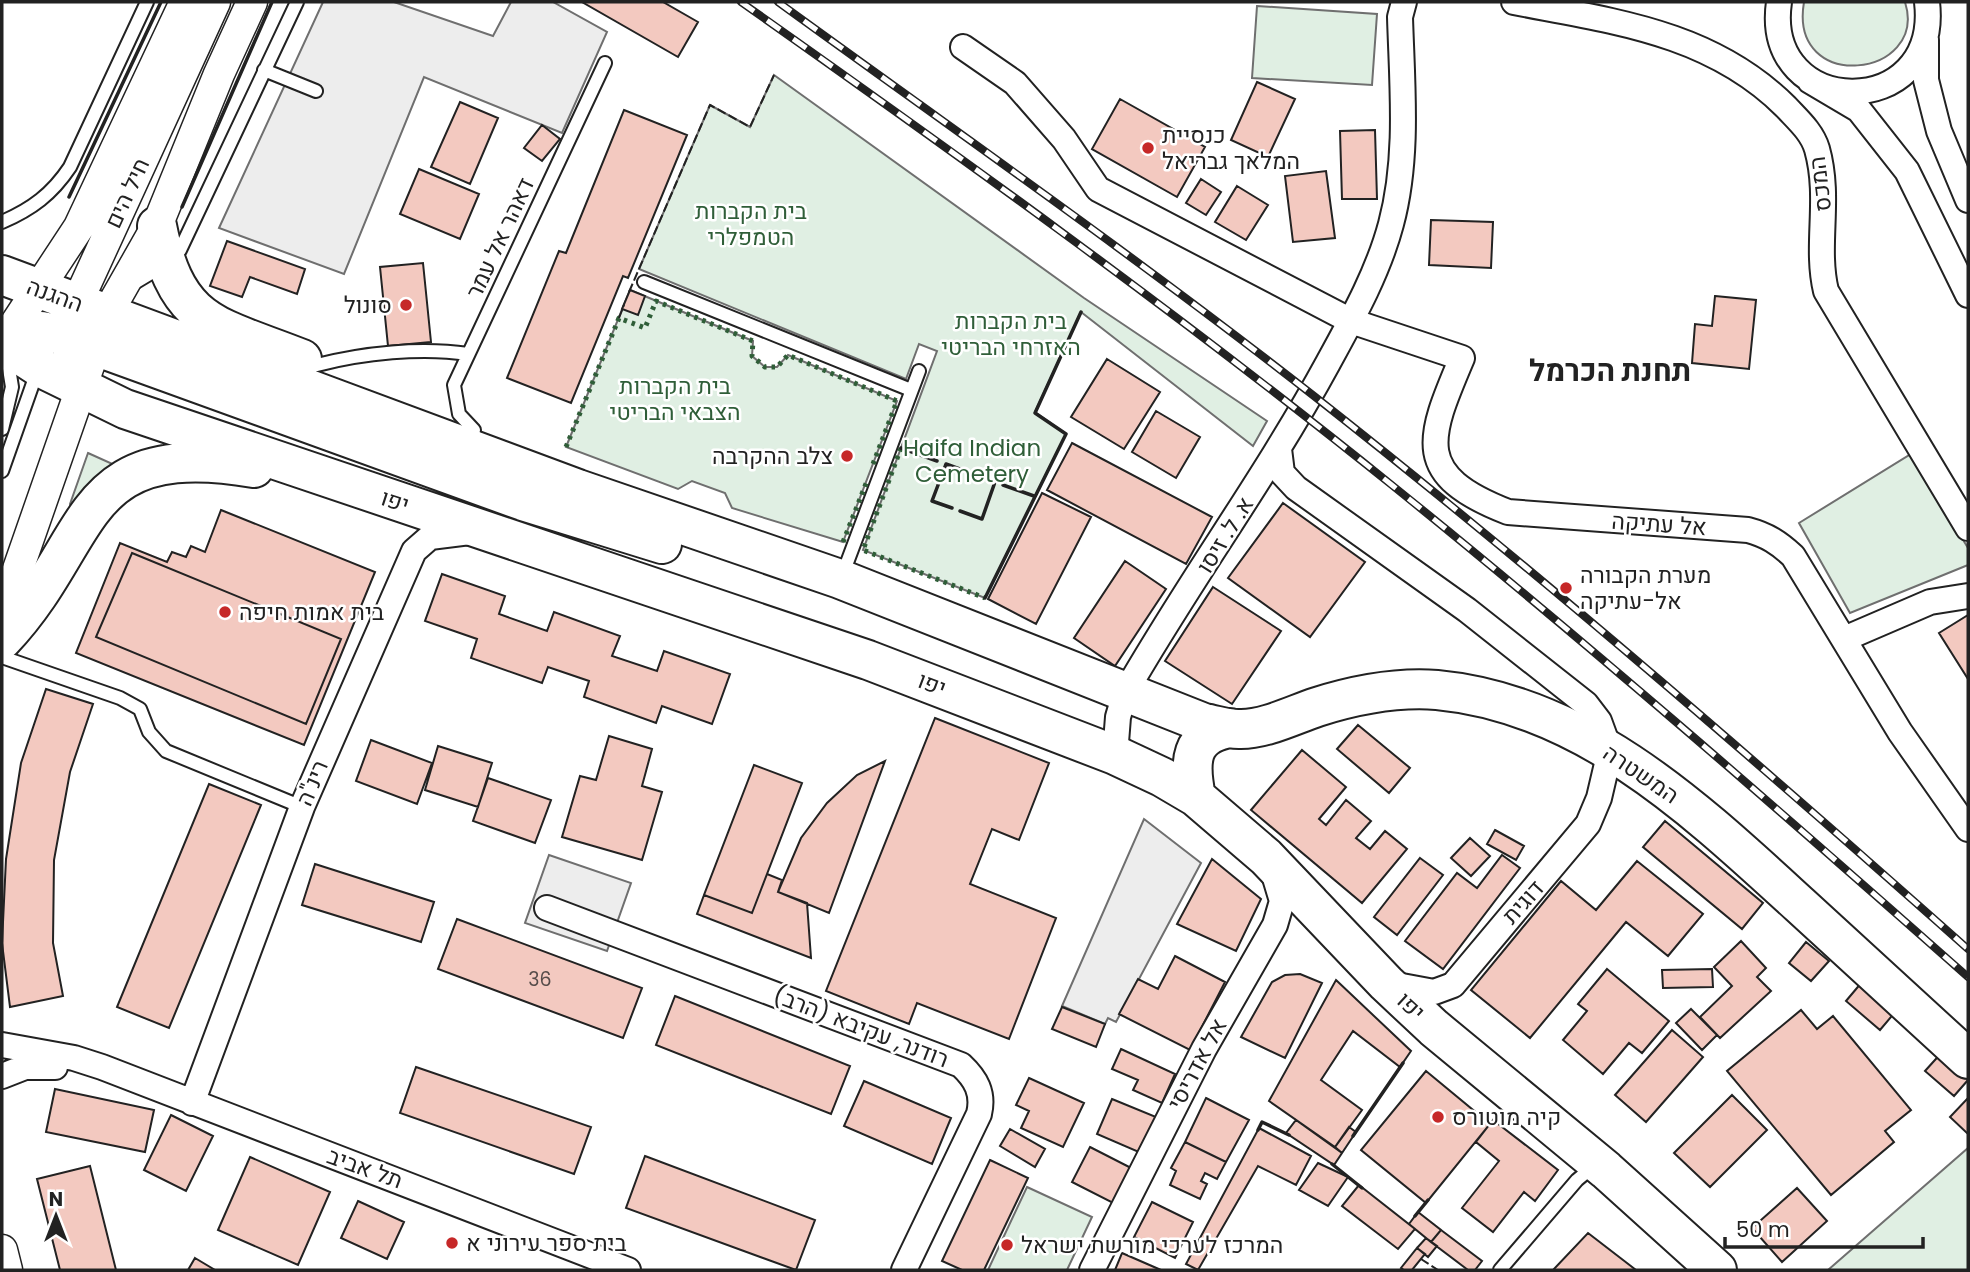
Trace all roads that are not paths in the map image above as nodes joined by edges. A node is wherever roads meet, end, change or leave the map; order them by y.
1 (148, 2) edge
2 (185, 2) edge
3 (215, 2) edge
4 (253, 2) edge
5 (297, 2) edge
6 (1404, 2) edge
7 (1514, 2) edge
8 (1779, 2) edge
9 (1930, 15) edge
10 (963, 47) dead end
11 (605, 63) dead end
12 (264, 70) junction
13 (1810, 81) junction
14 (316, 91) dead end
15 (1968, 200) edge
16 (2, 222) edge
17 (157, 226) junction
18 (166, 264) junction
19 (644, 282) dead end
20 (1968, 295) edge
21 (1351, 321) junction
22 (59, 322) edge
23 (2, 343) edge
24 (468, 354) junction
25 (317, 365) junction
26 (919, 370) dead end
27 (80, 389) junction
28 (911, 390) junction
29 (2, 429) edge
30 (474, 430) junction
31 (1279, 449) junction
32 (2, 471) edge
33 (351, 487) junction
34 (1296, 488) junction
35 (578, 489) junction
36 (1252, 492) junction
37 (1968, 528) edge
38 (497, 536) junction
39 (840, 579) junction
40 (1968, 596) edge
41 (2, 615) edge
42 (1844, 639) junction
43 (2, 640) edge
44 (2, 657) edge
45 (1125, 693) junction
46 (1230, 728) junction
47 (1610, 751) junction
48 (1115, 755) junction
49 (1196, 797) junction
50 (302, 807) junction
51 (1968, 828) edge
52 (1266, 857) junction
53 (547, 908) dead end
54 (1386, 983) junction
55 (2, 1045) edge
56 (1968, 1059) edge
57 (102, 1067) junction
58 (2, 1076) edge
59 (192, 1103) junction
60 (1606, 1170) junction
61 (2, 1250) edge
62 (7, 1270) edge
63 (628, 1270) edge
64 (904, 1270) edge
65 (1092, 1270) edge
66 (1500, 1270) edge
67 (1717, 1270) edge

1 - 16 lane
2 - 22 street, חיל הים
3 - 22 street, חיל הים
4 - 17 street, חיל הים
5 - 12 lane
6 - 21 street, א. ל. זיסו
7 - 37 street, המכס
8 - 13 street
9 - 13 street
9 - 15 street
10 - 21 street
11 - 24 lane, דאהר אל עמר
12 - 14 lane
12 - 18 lane
13 - 20 street
17 - 18 highway
17 - 22 street, חיל הים
18 - 22 lane
18 - 25 highway
19 - 28 lane
21 - 31 street, א. ל. זיסו
21 - 42 street, אל עתיקה
22 - 23 highway, יפו
22 - 23 street
22 - 27 highway, יפו
22 - 32 lane
22 - 35 highway, יפו
22 - 39 highway
23 - 29 lane
24 - 25 lane
24 - 30 lane, דאהר אל עמר
25 - 30 highway
26 - 28 lane
27 - 33 highway, יפו
27 - 41 street
28 - 39 lane
30 - 35 highway
31 - 34 street
31 - 36 street, א. ל. זיסו
33 - 38 highway, יפו
33 - 43 highway
34 - 36 street
34 - 47 street
35 - 39 highway, יפו
36 - 45 street, א. ל. זיסו
38 - 48 highway, יפו
38 - 50 street, רינ"ה
39 - 45 highway, יפו
40 - 42 street
42 - 51 street, אל עתיקה
44 - 50 lane
45 - 46 highway, יפו
45 - 48 street, א. ל. זיסו
46 - 47 highway, המשטרה
46 - 49 highway
47 - 54 street, דוגית
47 - 56 highway, המשטרה
48 - 49 highway, יפו
49 - 52 highway, יפו
50 - 59 street, רינ"ה
52 - 54 highway, יפו
52 - 65 street, אל אדריסי
53 - 64 street, רודנר, עקיבא (הרב)
54 - 60 highway, יפו
55 - 57 street, תל אביב
57 - 58 street, תל אביב
57 - 59 street, תל אביב
59 - 63 street, תל אביב
60 - 66 lane
60 - 67 highway, יפו
61 - 62 street

